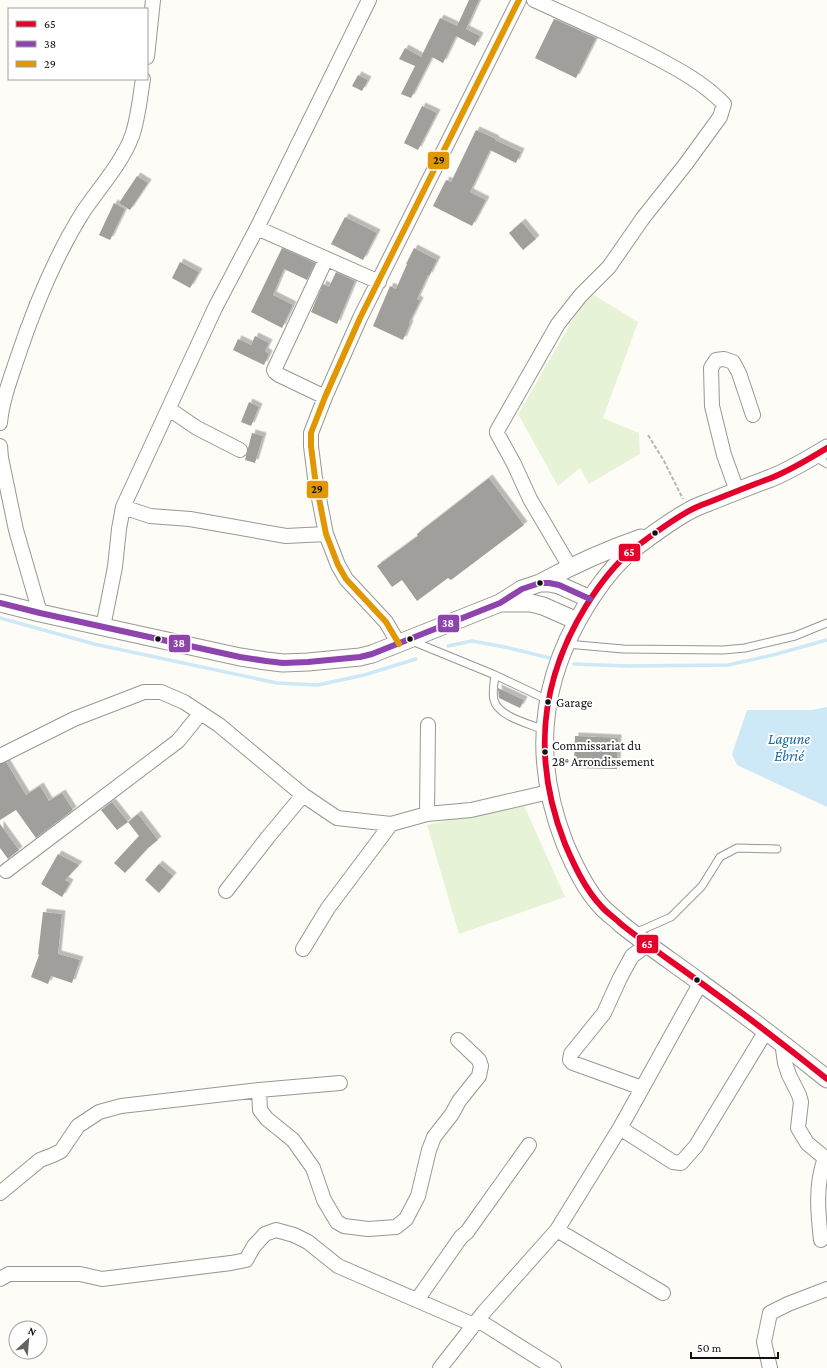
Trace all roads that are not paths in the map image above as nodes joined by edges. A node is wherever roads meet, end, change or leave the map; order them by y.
1 (153, 0) edge
2 (369, 0) edge
3 (519, 0) edge
4 (534, 0) edge
5 (148, 48) edge
6 (143, 80) edge
7 (257, 228) junction
8 (326, 259) junction
9 (379, 282) junction
10 (325, 397) junction
11 (169, 409) junction
12 (753, 415) dead end
13 (0, 423) edge
14 (0, 448) edge
15 (240, 450) dead end
16 (823, 456) edge
17 (737, 491) junction
18 (123, 507) junction
19 (655, 533) junction
20 (326, 534) junction
21 (570, 567) junction
22 (540, 583) junction
23 (590, 599) junction
24 (0, 603) edge
25 (500, 603) junction
26 (40, 613) junction
27 (577, 621) junction
28 (827, 623) edge
29 (103, 627) junction
30 (405, 642) junction
31 (565, 644) junction
32 (495, 675) junction
33 (548, 700) junction
34 (200, 714) junction
35 (428, 725) dead end
36 (544, 730) junction
37 (0, 756) edge
38 (549, 792) junction
39 (303, 796) junction
40 (427, 814) junction
41 (391, 824) junction
42 (777, 849) dead end
43 (6, 871) dead end
44 (226, 891) dead end
45 (633, 934) junction
46 (647, 945) junction
47 (303, 949) dead end
48 (701, 982) junction
49 (766, 1031) junction
50 (458, 1040) dead end
51 (782, 1042) junction
52 (827, 1079) edge
53 (340, 1084) dead end
54 (642, 1088) junction
55 (258, 1090) junction
56 (620, 1128) junction
57 (530, 1145) dead end
58 (826, 1160) edge
59 (0, 1193) edge
60 (557, 1230) junction
61 (821, 1240) dead end
62 (0, 1279) edge
63 (827, 1289) edge
64 (663, 1292) dead end
65 (416, 1300) junction
66 (476, 1322) junction
67 (440, 1368) edge
68 (554, 1368) edge
69 (770, 1368) edge

1 - 5 street
2 - 7 street
3 - 9 street
4 - 21 street
6 - 13 street
7 - 8 street
7 - 11 street
8 - 9 street
8 - 10 street
9 - 10 street
10 - 20 street
11 - 15 street
11 - 18 street
12 - 17 street
14 - 26 street
16 - 17 street
17 - 19 street
18 - 20 street
18 - 29 street
19 - 21 street
19 - 23 street
20 - 30 street
21 - 22 street
22 - 23 street
22 - 25 street
23 - 27 street
24 - 26 street
25 - 27 street
25 - 30 street
26 - 29 street
27 - 31 street
28 - 31 lane
29 - 30 street
30 - 32 lane
31 - 33 street
32 - 33 lane
32 - 36 lane
33 - 36 street
34 - 37 street
34 - 39 street
34 - 43 street
35 - 40 street
36 - 38 street
38 - 40 street
38 - 45 street
39 - 41 street
39 - 44 street
40 - 41 street
41 - 47 street
42 - 45 lane
45 - 46 street
46 - 48 street
46 - 54 street
48 - 49 street
48 - 54 street
49 - 51 street
49 - 56 street
50 - 55 street
51 - 52 street
51 - 58 street
53 - 55 street
54 - 56 street
55 - 59 street
56 - 60 street
57 - 65 street
58 - 61 street
60 - 64 street
60 - 66 street
62 - 65 street
63 - 69 street
65 - 66 street
66 - 67 street
66 - 68 street

